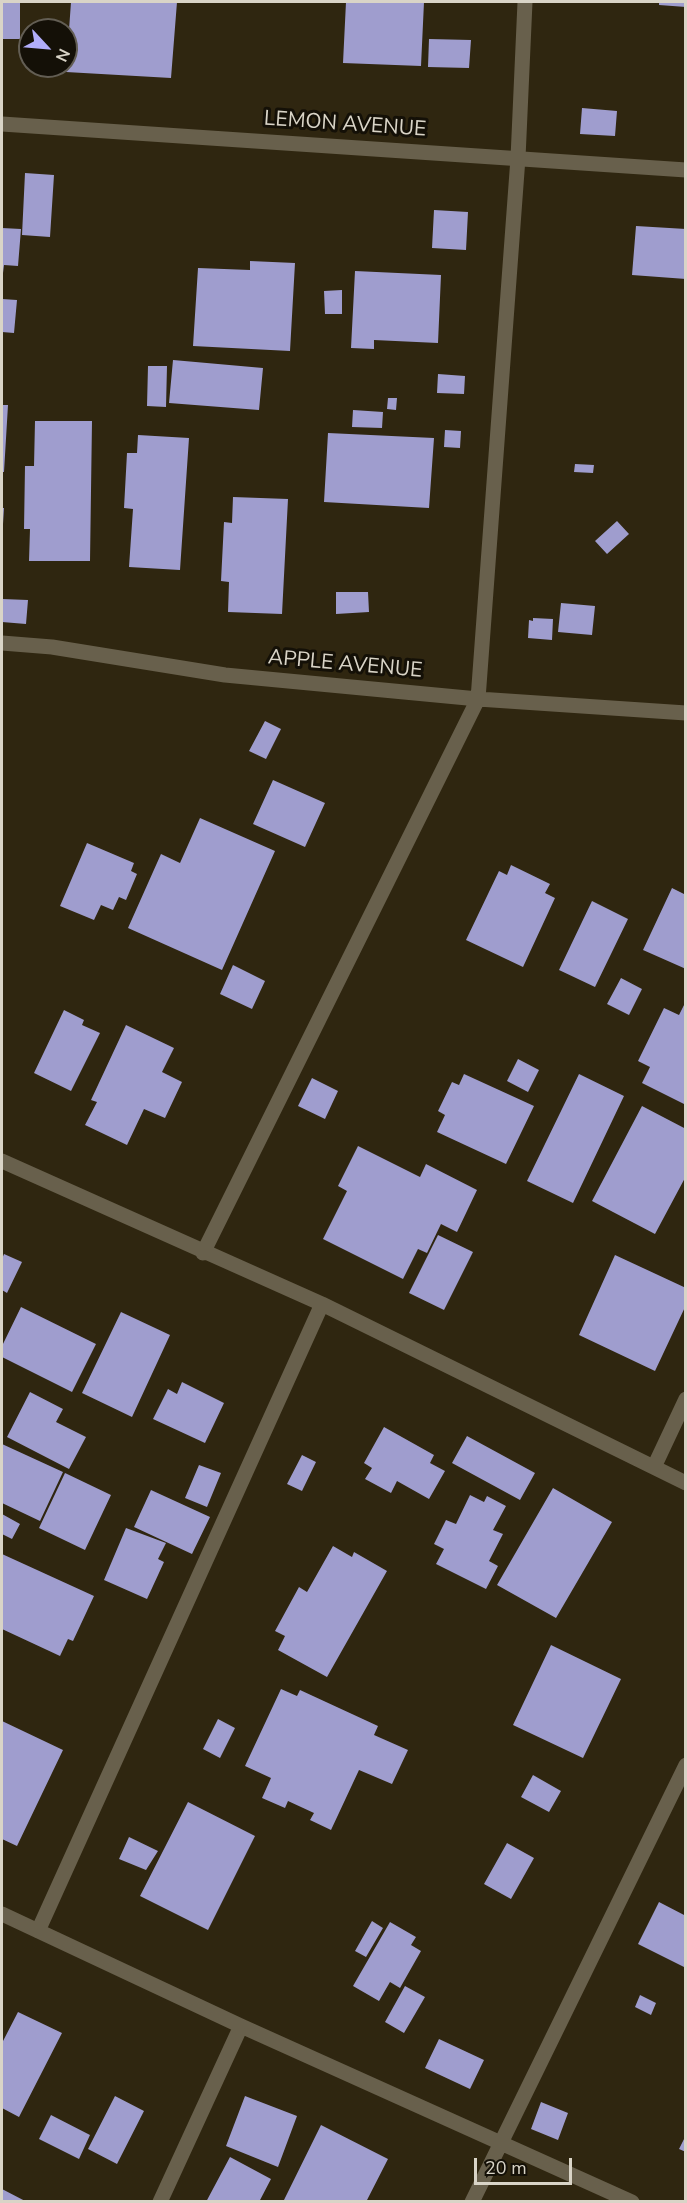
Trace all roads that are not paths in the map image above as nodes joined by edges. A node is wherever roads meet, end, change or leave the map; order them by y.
1 (525, 2) edge
2 (2, 123) edge
3 (518, 158) junction
4 (686, 170) edge
5 (2, 643) edge
6 (478, 699) junction
7 (686, 713) edge
8 (2, 1161) edge
9 (203, 1253) junction
10 (322, 1304) junction
11 (686, 1399) edge
12 (654, 1467) junction
13 (686, 1483) edge
14 (686, 1766) edge
15 (2, 1914) edge
16 (38, 1931) junction
17 (241, 2026) junction
18 (500, 2142) junction
19 (160, 2202) edge
20 (472, 2202) edge
21 (632, 2202) edge

1 - 3 street
2 - 3 street, LEMON AVENUE
3 - 4 street, LEMON AVENUE
3 - 6 street
5 - 6 street, APPLE AVENUE
6 - 7 street, APPLE AVENUE
6 - 9 street
8 - 9 street
9 - 10 street
10 - 12 street
10 - 16 street
11 - 12 street
12 - 13 street
14 - 18 street
15 - 16 street
16 - 17 street
17 - 18 street
17 - 19 street
18 - 20 street
18 - 21 street

